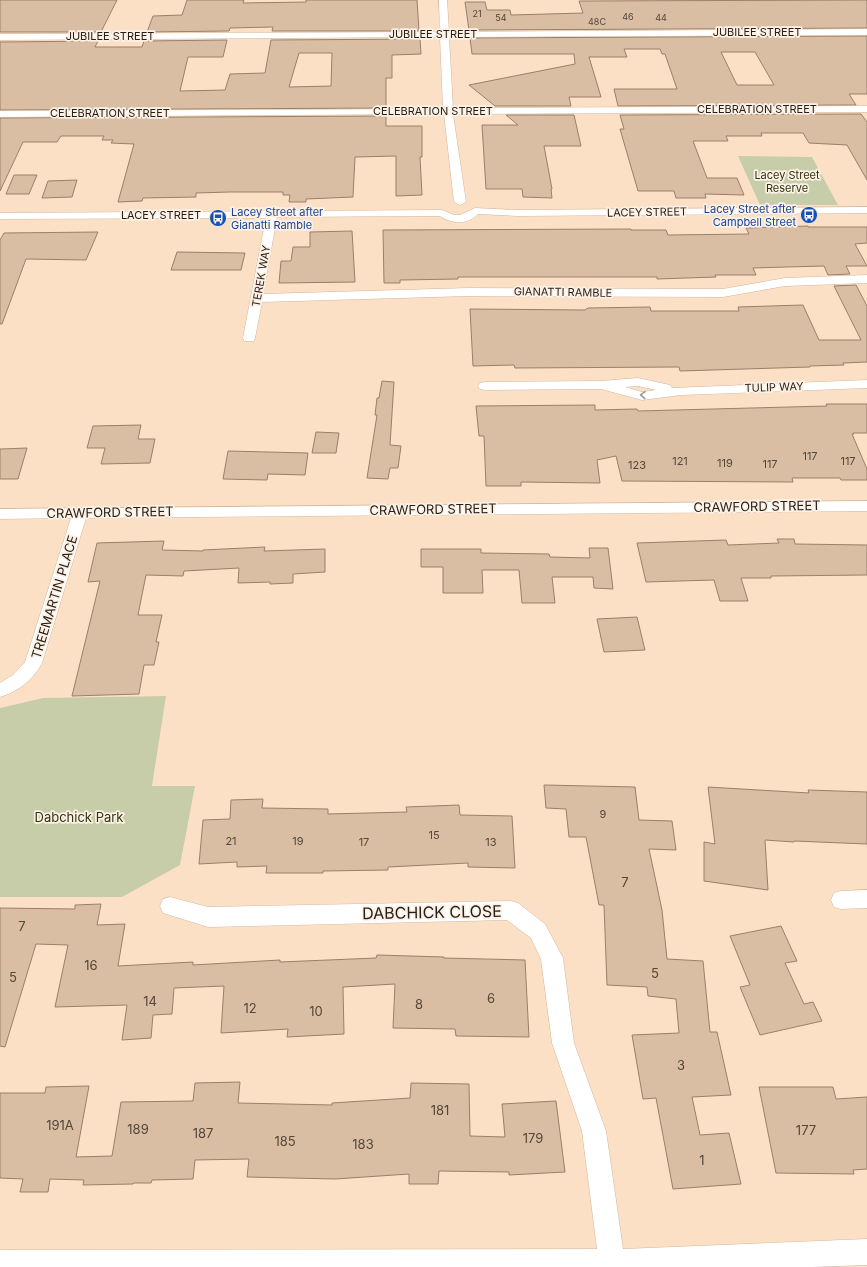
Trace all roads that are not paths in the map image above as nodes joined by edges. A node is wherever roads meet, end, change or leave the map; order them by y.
1 (443, 0) edge
2 (867, 32) edge
3 (444, 34) junction
4 (0, 37) edge
5 (867, 109) edge
6 (448, 110) junction
7 (0, 114) edge
8 (460, 202) junction
9 (867, 210) edge
10 (475, 211) junction
11 (442, 213) junction
12 (272, 214) junction
13 (0, 216) edge
14 (867, 279) edge
15 (258, 298) junction
16 (250, 338) dead end
17 (867, 384) edge
18 (485, 385) dead end
19 (867, 506) edge
20 (80, 513) junction
21 (0, 514) edge
22 (0, 690) edge
23 (867, 899) edge
24 (841, 900) dead end
25 (170, 906) dead end
26 (867, 1252) edge
27 (612, 1262) junction
28 (0, 1263) edge
29 (77, 1265) edge

1 - 3 street
2 - 3 street, JUBILEE STREET
3 - 4 street, JUBILEE STREET
3 - 6 street
5 - 6 street, CELEBRATION STREET
6 - 7 street, CELEBRATION STREET
6 - 8 street
8 - 10 street
8 - 11 street
9 - 10 street, LACEY STREET
10 - 11 street, LACEY STREET
11 - 12 street, LACEY STREET
12 - 13 street, LACEY STREET
12 - 15 street, TEREK WAY
14 - 15 street, GIANATTI RAMBLE
15 - 16 street, TEREK WAY
17 - 18 street, TULIP WAY
19 - 20 street, CRAWFORD STREET
20 - 21 street, CRAWFORD STREET
20 - 22 street, TREEMARTIN PLACE
23 - 24 street
25 - 27 street, DABCHICK CLOSE
26 - 27 street
27 - 29 street
28 - 29 street

